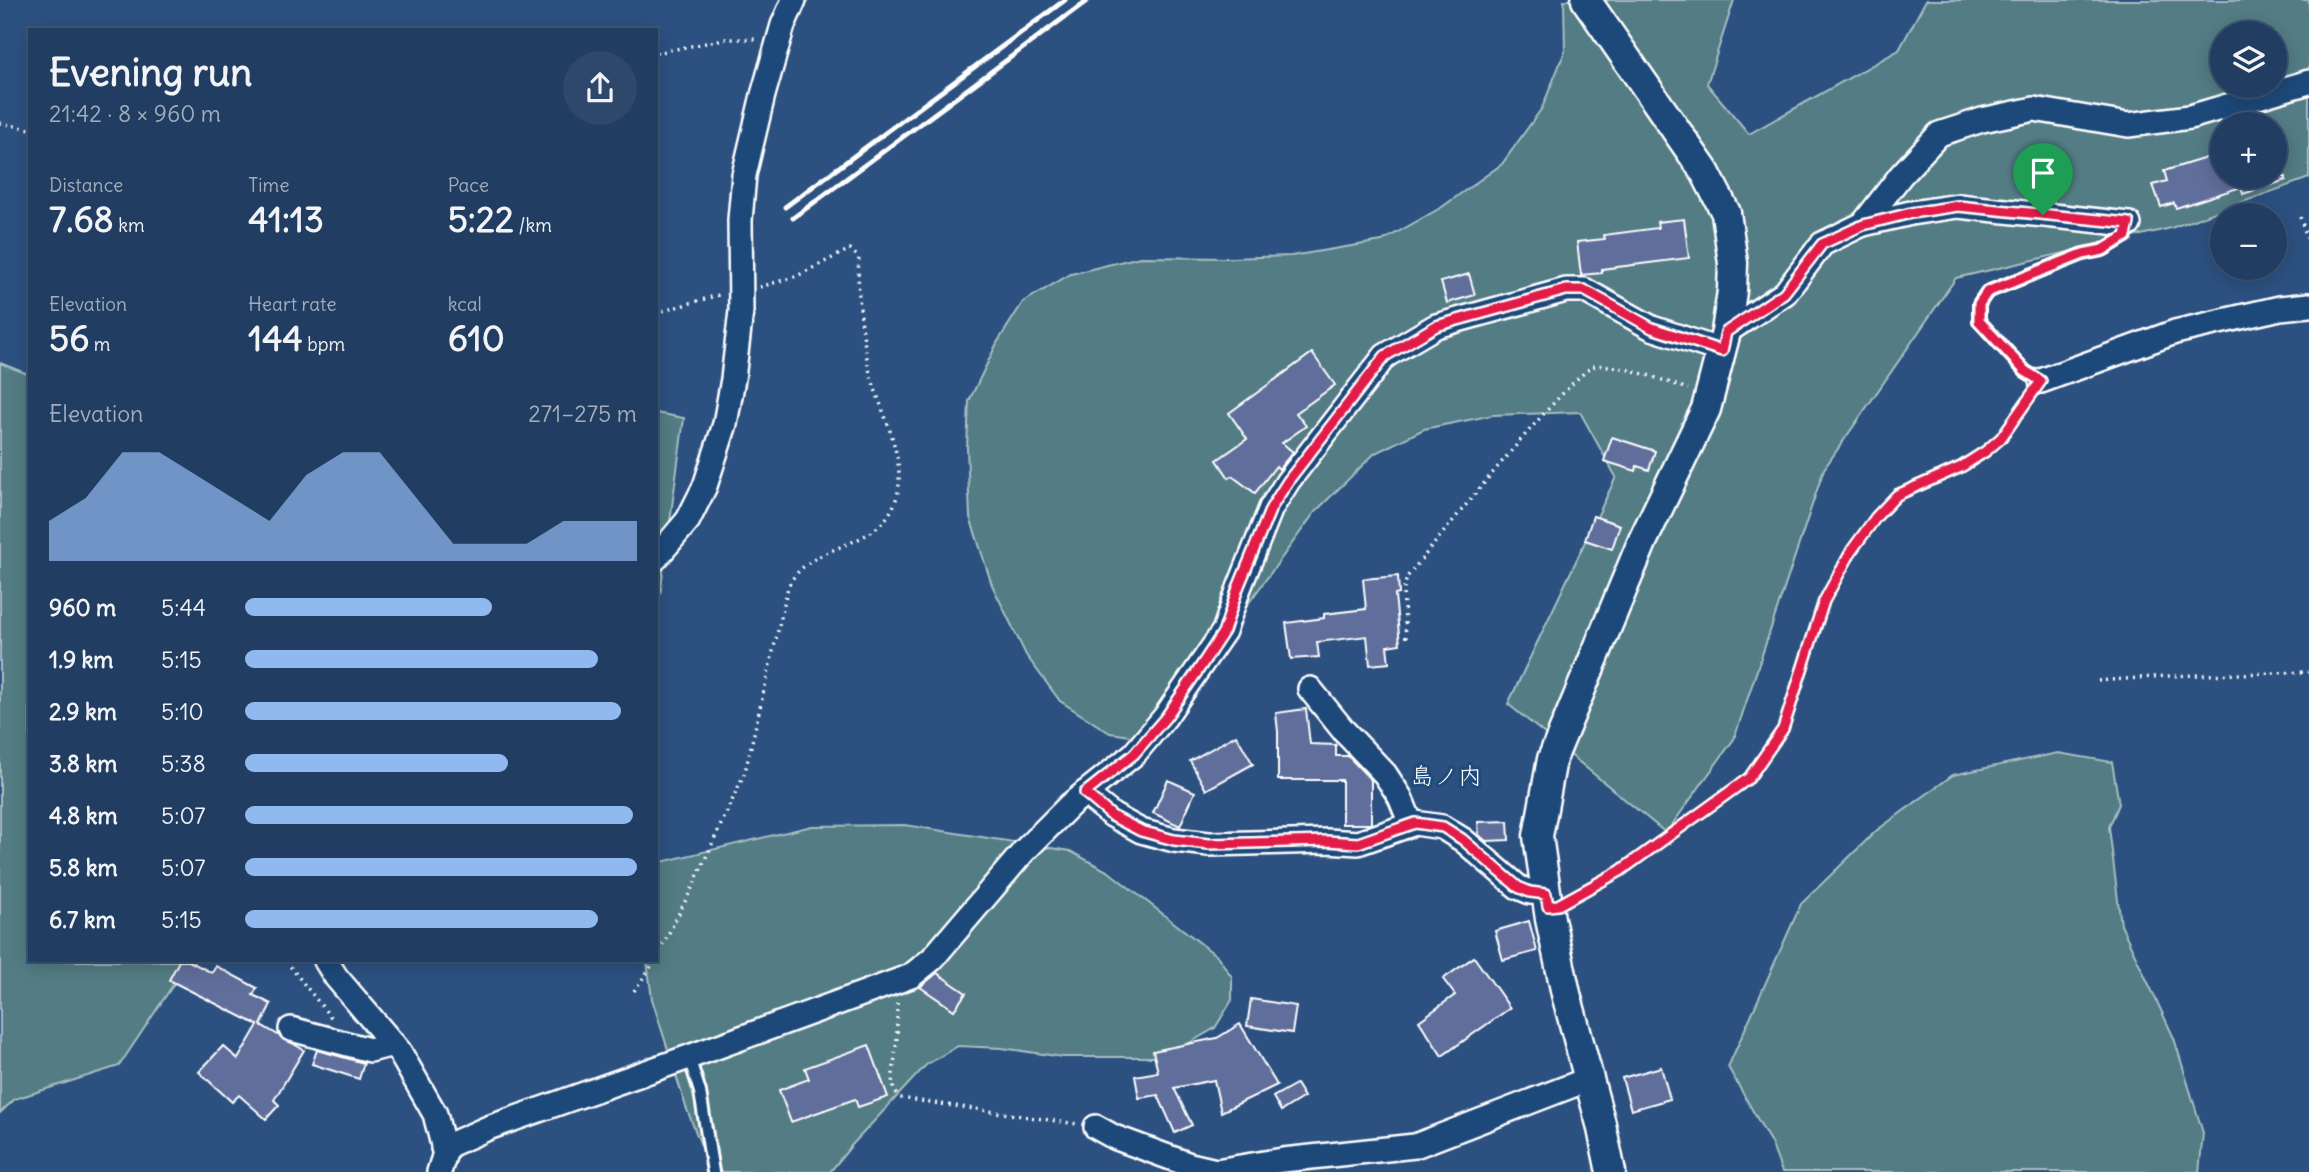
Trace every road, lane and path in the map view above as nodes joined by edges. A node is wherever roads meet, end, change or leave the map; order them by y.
1 (794, 0) edge
2 (1586, 0) edge
3 (778, 41) junction
4 (658, 53) edge
5 (2309, 82) edge
6 (0, 123) edge
7 (28, 129) edge
8 (2300, 217) dead end
9 (2129, 223) joint
10 (1863, 225) junction
11 (2309, 243) edge
12 (741, 292) junction
13 (2309, 305) edge
14 (658, 312) edge
15 (1724, 341) junction
16 (2041, 381) junction
17 (1710, 397) junction
18 (658, 556) edge
19 (1406, 638) dead end
20 (2309, 672) edge
21 (2098, 681) dead end
22 (1310, 689) dead end
23 (1085, 793) junction
24 (1411, 824) junction
25 (1547, 900) junction
26 (658, 954) edge
27 (287, 962) edge
28 (327, 962) edge
29 (654, 962) edge
30 (892, 982) junction
31 (634, 991) dead end
32 (291, 1029) dead end
33 (393, 1044) junction
34 (355, 1046) junction
35 (689, 1058) junction
36 (1589, 1079) junction
37 (1096, 1126) joint
38 (443, 1148) junction
39 (439, 1172) edge
40 (712, 1172) edge
41 (1611, 1172) edge

1 - 3 street
2 - 15 street
3 - 4 path
3 - 12 street
5 - 10 street
6 - 7 path
8 - 11 path
9 - 10 street
9 - 16 lane
10 - 15 street
12 - 14 path
12 - 18 street
12 - 26 path
13 - 16 street
15 - 17 street
15 - 23 street
16 - 25 path
17 - 19 path
17 - 25 street
20 - 21 path
22 - 24 street
23 - 24 street
23 - 30 street
24 - 25 street
25 - 36 street
27 - 34 path
28 - 33 street
29 - 31 path
30 - 35 street
30 - 37 path
32 - 34 street
33 - 34 street
33 - 38 street
35 - 38 street
35 - 40 lane
36 - 37 street
36 - 41 street
38 - 39 street

